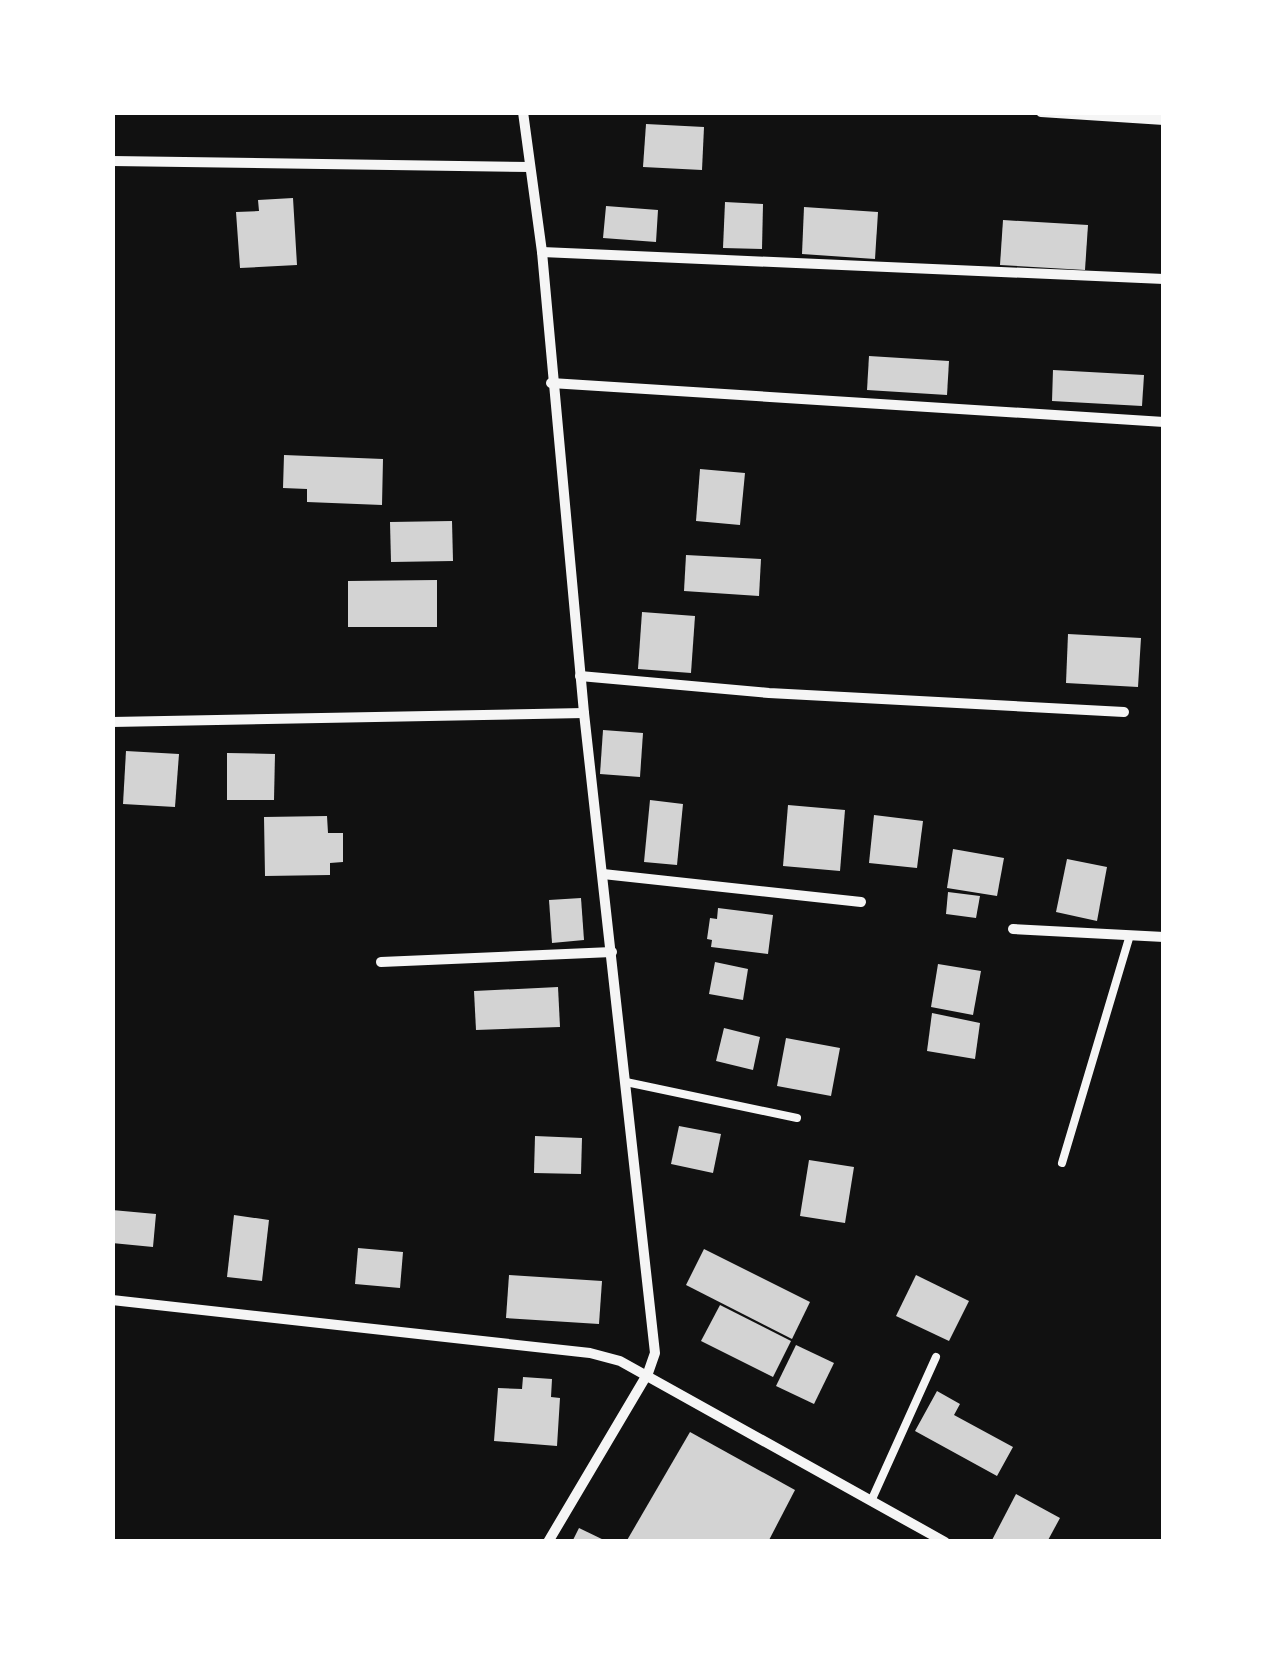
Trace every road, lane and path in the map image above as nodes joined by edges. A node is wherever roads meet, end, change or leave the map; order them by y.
1 (523, 112) edge
2 (1042, 112) edge
3 (1164, 120) edge
4 (112, 161) edge
5 (530, 167) junction
6 (542, 252) junction
7 (1164, 279) edge
8 (552, 383) junction
9 (1164, 422) edge
10 (580, 676) junction
11 (584, 712) junction
12 (1124, 712) dead end
13 (112, 722) edge
14 (602, 874) junction
15 (860, 902) dead end
16 (1013, 929) dead end
17 (1130, 935) junction
18 (1164, 937) edge
19 (612, 952) junction
20 (381, 962) dead end
21 (626, 1082) junction
22 (797, 1118) dead end
23 (1062, 1163) dead end
24 (112, 1300) edge
25 (936, 1357) dead end
26 (648, 1373) junction
27 (872, 1500) junction
28 (548, 1542) edge
29 (945, 1542) edge

1 - 5 street
2 - 3 street
4 - 5 street
5 - 6 street
6 - 7 street
6 - 8 street
8 - 9 street
8 - 10 street
10 - 11 street
10 - 12 street
11 - 13 street
11 - 14 street
14 - 15 street
14 - 19 street
16 - 17 street
17 - 18 street
17 - 23 lane
19 - 20 street
19 - 21 street
21 - 22 lane
21 - 26 street
24 - 26 street
25 - 27 lane
26 - 27 street
26 - 28 street
27 - 29 street

